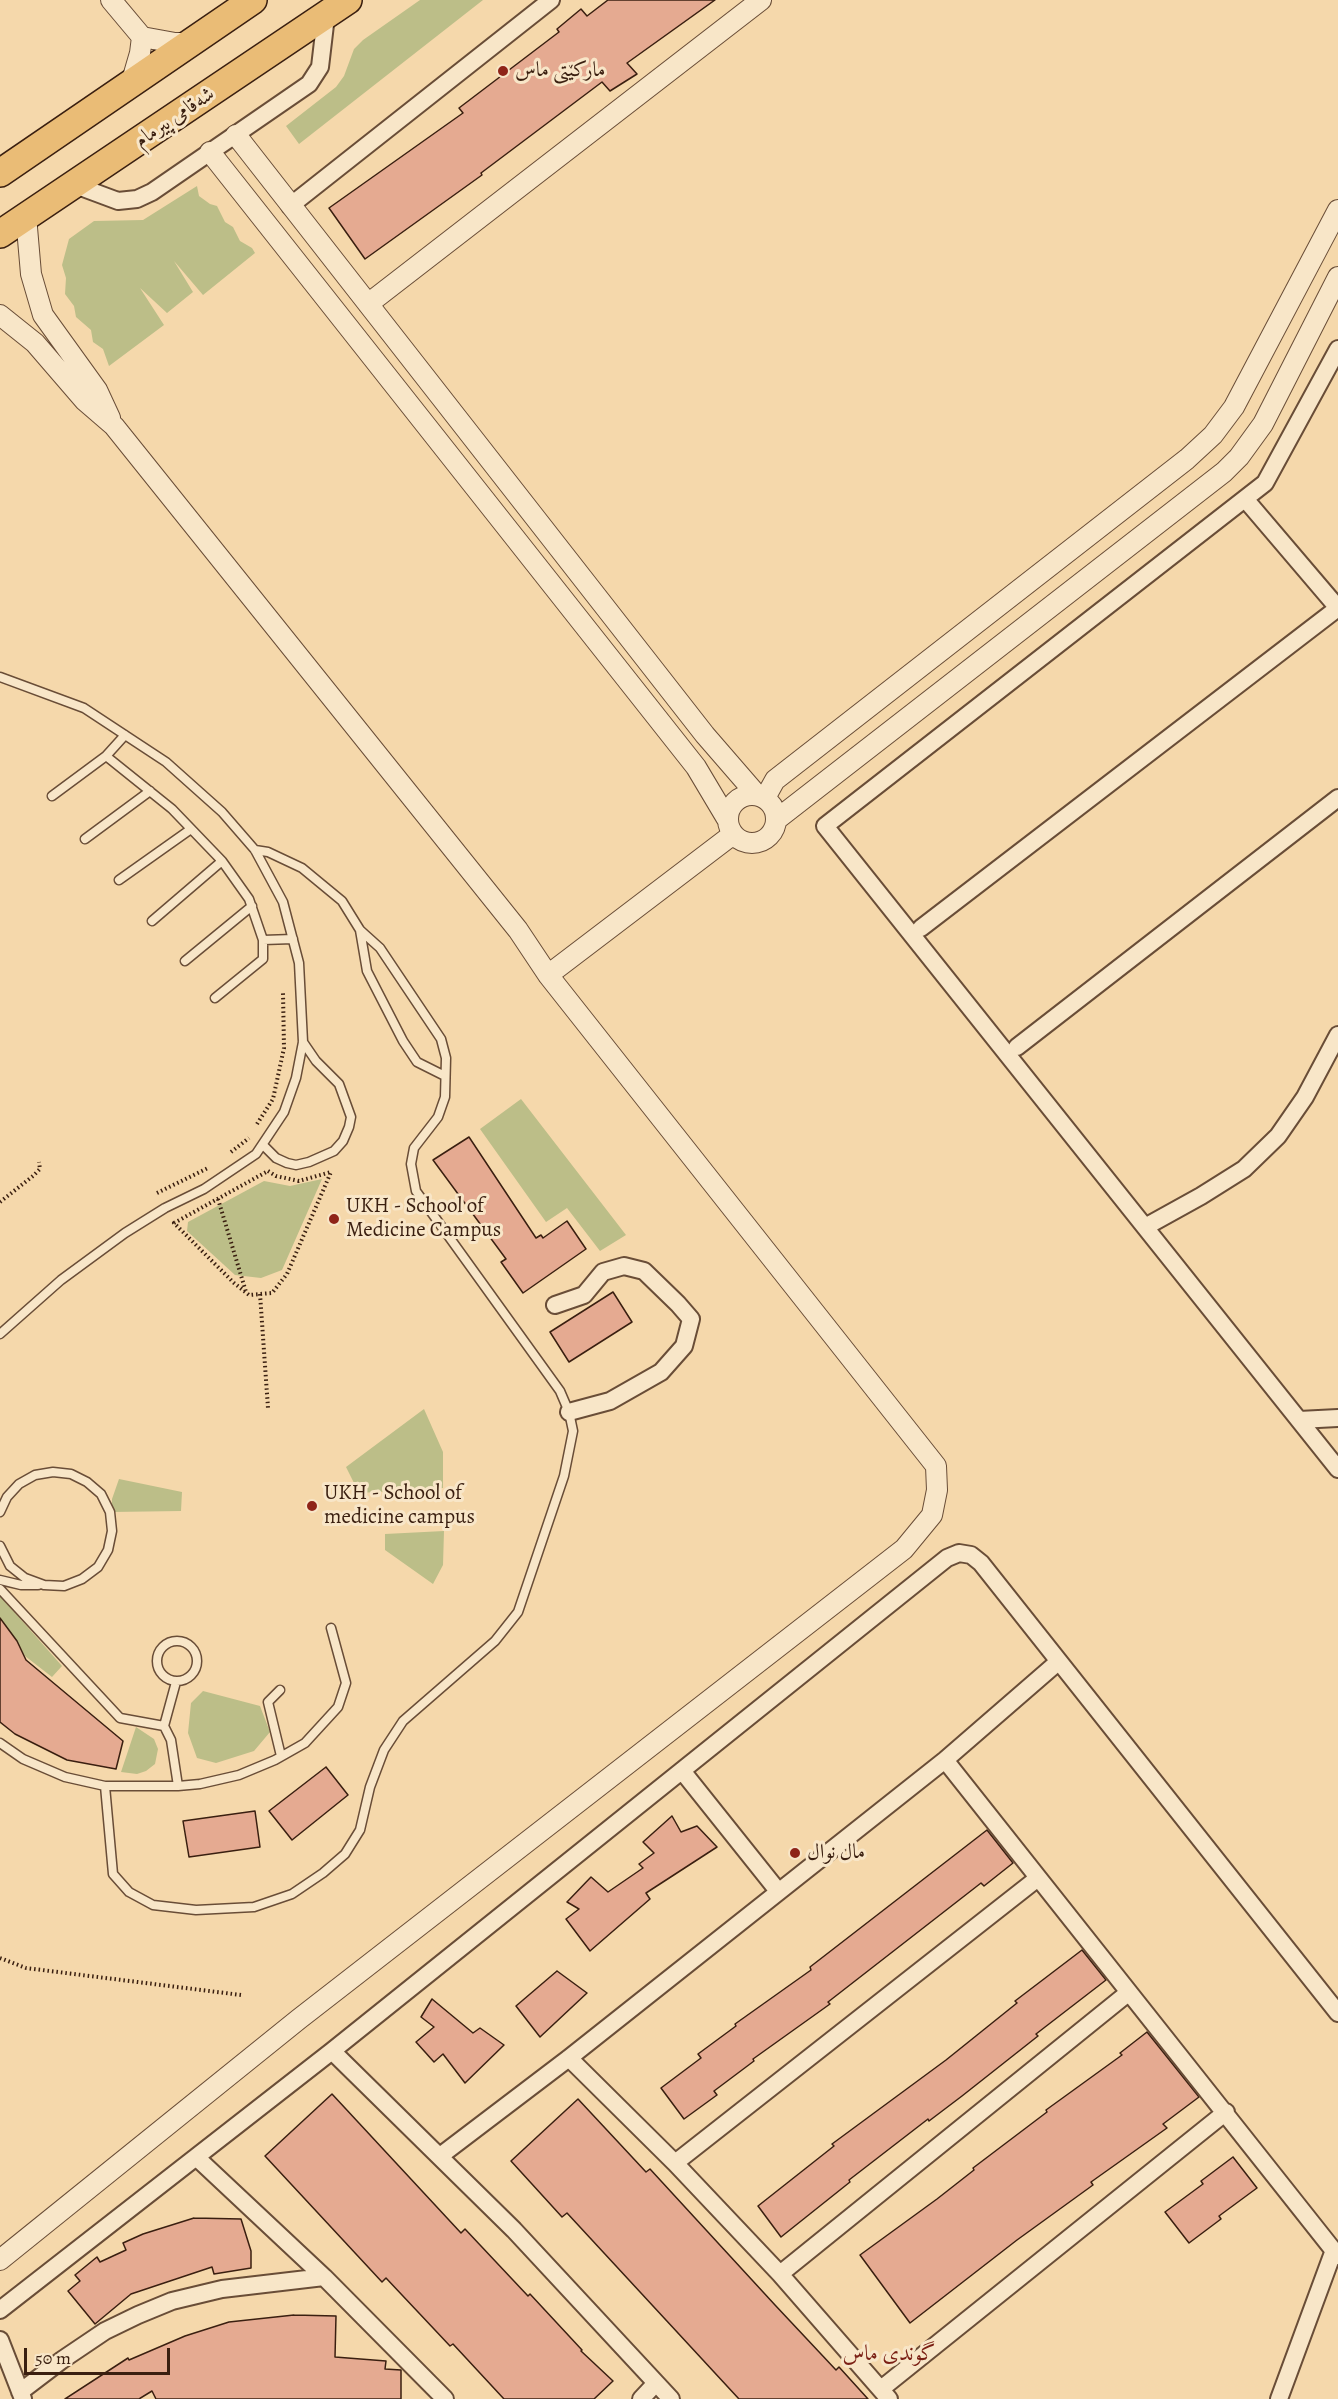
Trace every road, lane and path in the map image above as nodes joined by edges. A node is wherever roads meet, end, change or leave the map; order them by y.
1 (111, 0) edge
2 (254, 0) edge
3 (348, 0) edge
4 (551, 0) edge
5 (761, 0) edge
6 (326, 16) junction
7 (142, 37) junction
8 (191, 43) junction
9 (131, 84) junction
10 (236, 135) junction
11 (210, 152) junction
12 (0, 173) edge
13 (75, 185) junction
14 (290, 206) junction
15 (1338, 210) edge
16 (26, 216) junction
17 (266, 224) junction
18 (0, 234) edge
19 (1338, 277) edge
20 (368, 304) junction
21 (0, 315) edge
22 (1338, 349) edge
23 (1333, 371) edge
24 (427, 380) junction
25 (403, 397) junction
26 (114, 426) junction
27 (1246, 500) junction
28 (1338, 608) edge
29 (0, 677) edge
30 (125, 735) junction
31 (106, 756) junction
32 (150, 791) junction
33 (52, 796) dead end
34 (761, 797) junction
35 (1338, 798) edge
36 (776, 820) junction
37 (730, 827) junction
38 (191, 829) junction
39 (85, 839) dead end
40 (255, 850) junction
41 (222, 861) junction
42 (119, 880) dead end
43 (252, 906) junction
44 (152, 921) dead end
45 (921, 928) dead end
46 (360, 930) junction
47 (292, 939) junction
48 (263, 940) junction
49 (185, 961) dead end
50 (548, 975) junction
51 (283, 992) dead end
52 (215, 998) dead end
53 (1338, 1035) edge
54 (303, 1042) junction
55 (1017, 1047) dead end
56 (445, 1076) junction
57 (262, 1145) junction
58 (224, 1158) dead end
59 (39, 1162) dead end
60 (216, 1164) dead end
61 (157, 1193) dead end
62 (218, 1199) junction
63 (0, 1203) edge
64 (1145, 1227) junction
65 (246, 1293) junction
66 (260, 1294) junction
67 (555, 1305) dead end
68 (0, 1334) edge
69 (268, 1408) dead end
70 (569, 1412) junction
71 (1338, 1418) edge
72 (1299, 1420) junction
73 (1338, 1469) edge
74 (0, 1512) edge
75 (0, 1546) edge
76 (0, 1580) edge
77 (41, 1584) junction
78 (0, 1588) edge
79 (331, 1628) dead end
80 (1058, 1662) junction
81 (176, 1682) junction
82 (280, 1690) dead end
83 (165, 1726) junction
84 (0, 1743) edge
85 (281, 1756) junction
86 (945, 1760) junction
87 (683, 1772) junction
88 (105, 1786) junction
89 (178, 1786) junction
90 (1038, 1878) junction
91 (778, 1891) junction
92 (0, 1958) edge
93 (1128, 1993) junction
94 (241, 1995) dead end
95 (1338, 2013) edge
96 (332, 2051) junction
97 (569, 2058) junction
98 (1226, 2112) junction
99 (440, 2156) junction
100 (196, 2157) junction
101 (675, 2163) junction
102 (1336, 2253) edge
103 (0, 2260) edge
104 (780, 2274) junction
105 (324, 2277) junction
106 (0, 2310) edge
107 (0, 2340) edge
108 (656, 2383) junction
109 (885, 2394) edge
110 (21, 2395) edge
111 (445, 2399) edge
112 (641, 2399) edge
113 (671, 2399) edge
114 (1279, 2399) edge

1 - 7 street
2 - 8 highway
3 - 6 highway, شەقامی پیرمام
4 - 14 street
5 - 20 street
6 - 10 street
6 - 13 highway, شەقامی پیرمام
7 - 8 street
7 - 9 street
8 - 9 highway
9 - 12 highway
10 - 11 street
10 - 14 street
11 - 13 street
11 - 17 street
13 - 16 highway, شەقامی پیرمام
14 - 17 street
14 - 20 street
15 - 34 street
16 - 18 highway, شەقامی پیرمام
16 - 26 street
17 - 25 street
19 - 36 street
20 - 24 street
21 - 26 street
22 - 23 street
23 - 27 street
24 - 25 street
24 - 34 street
25 - 37 street
26 - 50 street
27 - 28 street
27 - 64 street
28 - 45 street
29 - 30 lane
30 - 31 lane
30 - 40 lane
31 - 32 lane
31 - 33 lane
32 - 38 lane
32 - 39 lane
34 - 36 street
34 - 37 street
35 - 55 street
36 - 37 street
37 - 50 street
38 - 41 lane
38 - 42 lane
40 - 46 lane
40 - 47 lane
41 - 43 lane
41 - 44 lane
43 - 48 lane
43 - 49 lane
46 - 56 lane
46 - 56 lane
47 - 48 lane
47 - 54 lane
48 - 52 lane
50 - 103 street
51 - 58 path
53 - 64 street
54 - 57 lane
54 - 57 lane
56 - 70 lane
57 - 68 lane
59 - 63 path
60 - 61 path
62 - 65 path
62 - 65 path
62 - 66 path
64 - 72 street
65 - 66 path
66 - 69 path
67 - 70 street
70 - 88 lane
71 - 72 street
72 - 73 street
74 - 77 lane
75 - 77 lane
76 - 77 lane
78 - 83 lane
79 - 85 lane
80 - 86 street
80 - 87 street
80 - 95 street
81 - 81 lane
81 - 83 lane
82 - 85 lane
83 - 89 lane
84 - 88 lane
85 - 89 lane
86 - 90 street
86 - 91 street
87 - 91 street
87 - 96 street
88 - 89 lane
90 - 93 street
90 - 101 street
91 - 97 street
92 - 94 path
93 - 98 street
93 - 104 street
96 - 99 street
96 - 100 street
97 - 99 street
97 - 101 street
98 - 102 street
98 - 109 street
99 - 108 street
100 - 105 street
100 - 106 street
101 - 104 street
102 - 114 street
104 - 109 street
105 - 110 street
105 - 111 street
107 - 110 street
108 - 112 street
108 - 113 street

